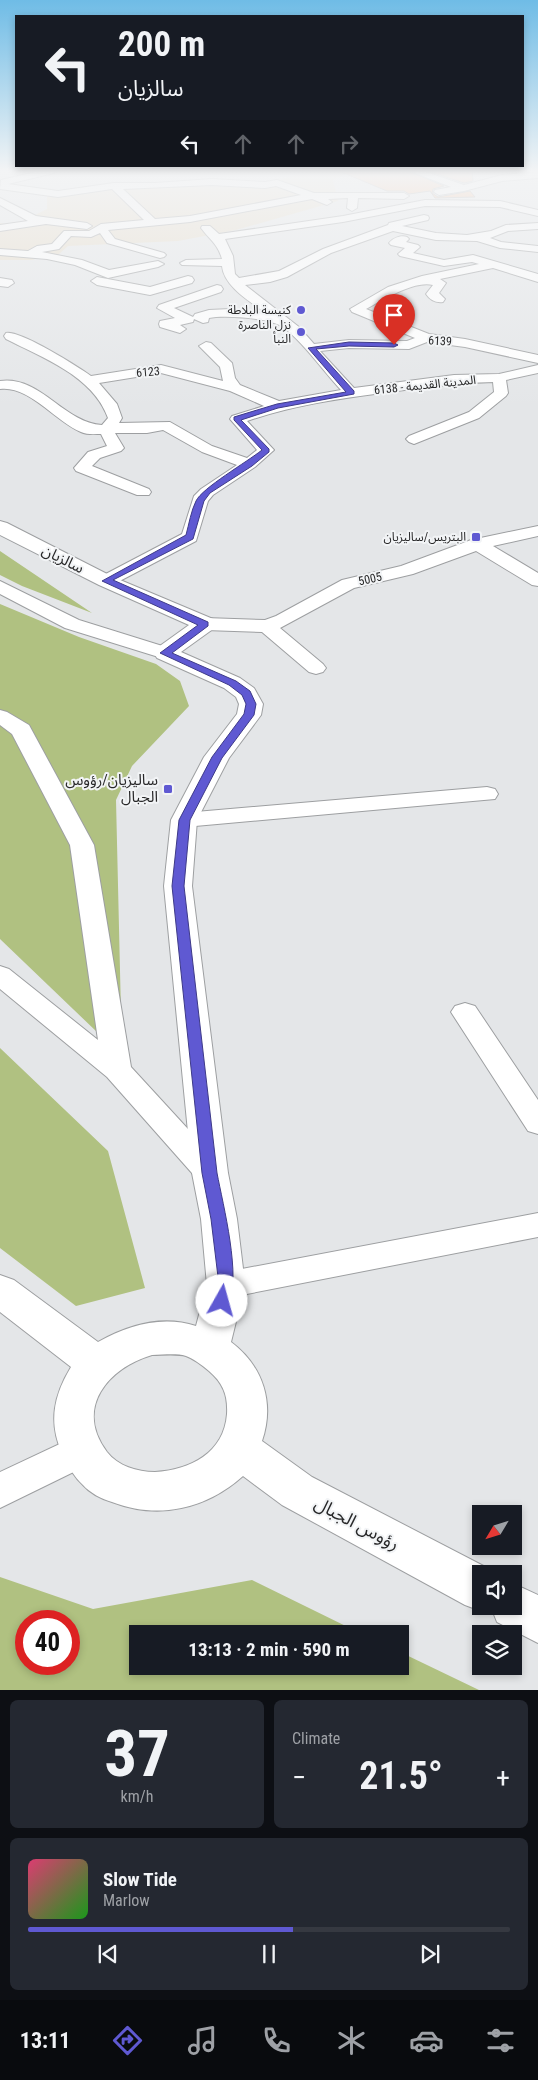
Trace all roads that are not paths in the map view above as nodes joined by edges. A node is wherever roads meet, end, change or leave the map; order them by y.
1 (36, 250) edge
2 (132, 250) edge
3 (223, 250) edge
4 (317, 250) edge
5 (410, 250) edge
6 (0, 252) edge
7 (13, 258) edge
8 (98, 259) dead end
9 (121, 260) dead end
10 (78, 262) junction
11 (228, 262) junction
12 (161, 263) junction
13 (186, 263) dead end
14 (494, 264) junction
15 (67, 273) dead end
16 (83, 278) dead end
17 (538, 278) edge
18 (188, 280) junction
19 (426, 280) junction
20 (236, 282) junction
21 (118, 286) junction
22 (216, 288) junction
23 (439, 299) dead end
24 (257, 302) junction
25 (203, 319) dead end
26 (284, 321) junction
27 (180, 329) dead end
28 (11, 336) dead end
29 (426, 338) junction
30 (206, 346) dead end
31 (311, 348) junction
32 (538, 359) edge
33 (538, 369) edge
34 (499, 378) junction
35 (89, 380) junction
36 (0, 385) edge
37 (235, 388) junction
38 (351, 393) junction
39 (277, 406) junction
40 (108, 429) junction
41 (414, 439) dead end
42 (250, 464) junction
43 (143, 492) dead end
44 (0, 528) edge
45 (538, 531) edge
46 (477, 544) junction
47 (106, 581) junction
48 (538, 581) edge
49 (0, 587) edge
50 (205, 624) junction
51 (267, 626) junction
52 (165, 653) junction
53 (316, 668) dead end
54 (0, 716) edge
55 (487, 794) dead end
56 (184, 820) junction
57 (0, 975) edge
58 (465, 1012) dead end
59 (117, 1070) junction
60 (538, 1123) edge
61 (210, 1173) junction
62 (538, 1225) edge
63 (226, 1285) junction
64 (0, 1291) edge
65 (210, 1348) junction
66 (98, 1364) junction
67 (239, 1448) junction
68 (81, 1450) junction
69 (0, 1490) edge
70 (472, 1584) edge
71 (522, 1611) edge
72 (538, 1620) edge

1 - 7 street
2 - 12 street
3 - 11 street
4 - 20 street
5 - 14 street
6 - 7 street
7 - 10 street
8 - 10 street
9 - 12 street
10 - 12 street
10 - 15 street
11 - 13 street
11 - 20 street
12 - 18 street
12 - 21 street
14 - 17 street
14 - 19 street
16 - 21 street
18 - 21 street
18 - 22 street
19 - 23 street
19 - 29 street
20 - 24 street
22 - 24 street
22 - 27 street
24 - 26 street
25 - 26 street
26 - 31 street
28 - 35 street
29 - 31 street, 6139
29 - 32 street, 6139
30 - 37 street
31 - 38 street
33 - 34 street, المدينة القديمة - 6138
34 - 38 street, المدينة القديمة - 6138
34 - 41 street, المدينة القديمة - 6138
35 - 37 street, 6123
35 - 40 street
36 - 40 street
37 - 39 street, 6123
38 - 39 street, المدينة القديمة - 6138
39 - 42 street, المدينة القديمة - 6138
40 - 42 street
40 - 43 street
42 - 47 street
44 - 47 street, سالزيان
45 - 46 street, 5005
46 - 48 street
46 - 51 street, 5005
47 - 50 street, سالزيان
49 - 52 street
50 - 51 street, 5005
50 - 52 street
51 - 53 street
52 - 56 street
54 - 59 street
55 - 56 street
56 - 61 street
57 - 59 street
58 - 60 street
59 - 61 street
61 - 63 street
62 - 63 street
63 - 65 street
64 - 66 street
65 - 66 street
65 - 67 street
66 - 68 street
67 - 68 street
67 - 70 street, رؤوس الجبال
68 - 69 street
71 - 72 street

